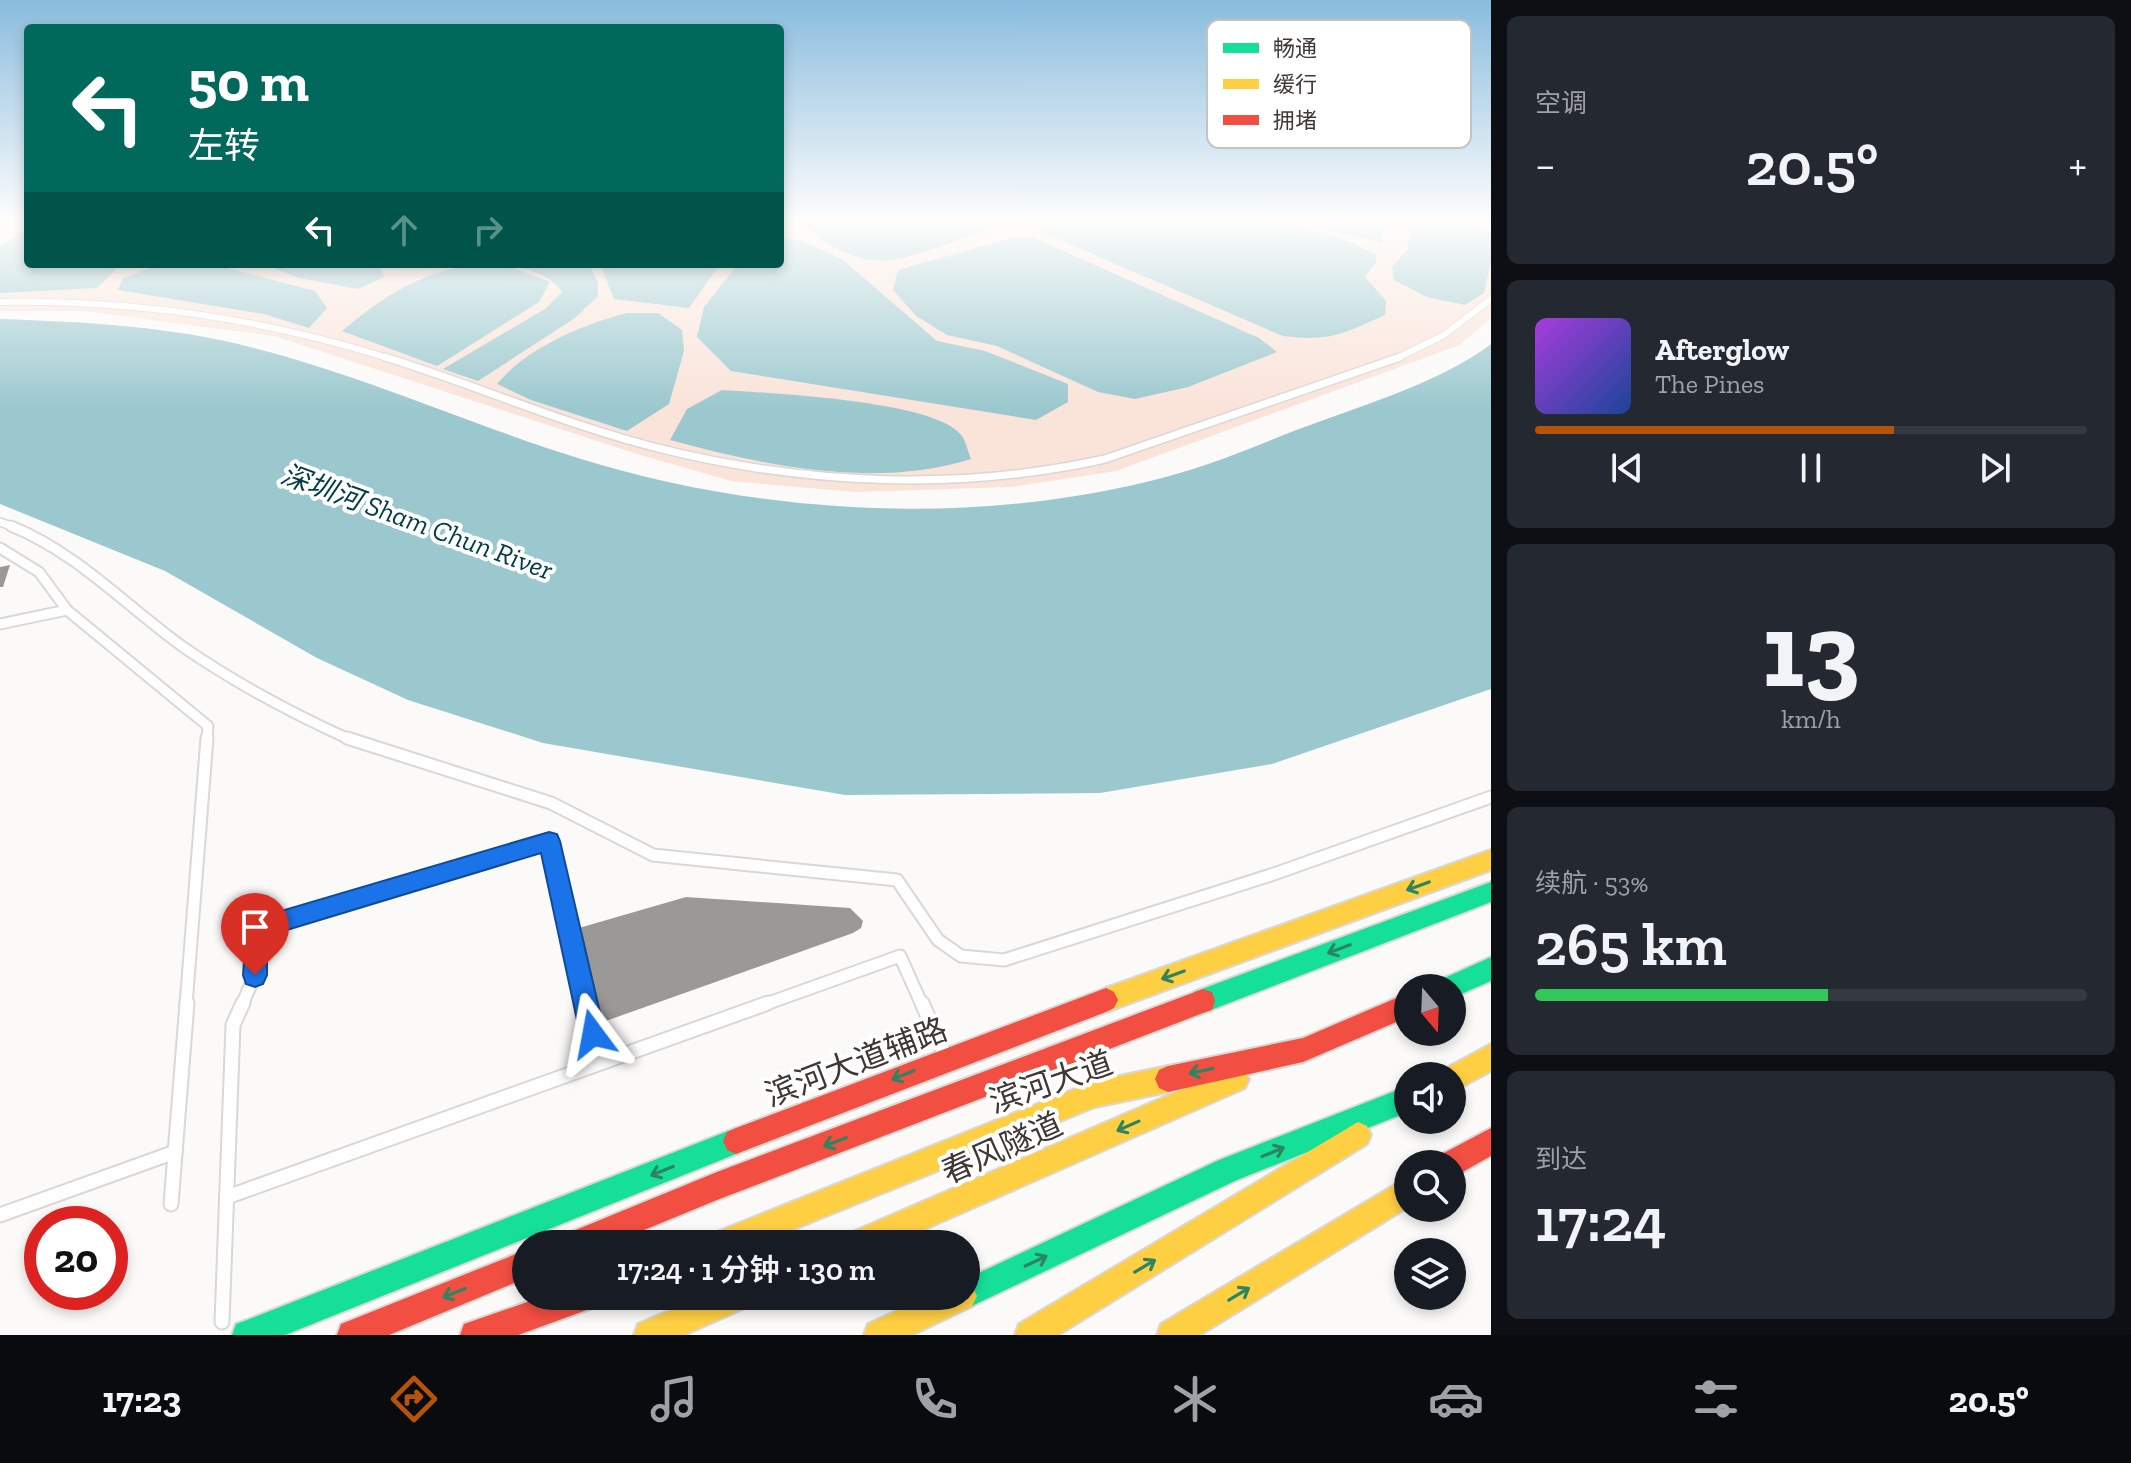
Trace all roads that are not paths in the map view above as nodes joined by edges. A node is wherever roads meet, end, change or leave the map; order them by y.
1 (1491, 299) edge
2 (0, 302) edge
3 (0, 522) edge
4 (0, 548) edge
5 (67, 610) junction
6 (0, 624) edge
7 (1491, 797) edge
8 (1491, 860) edge
9 (1491, 892) edge
10 (1491, 969) edge
11 (1466, 980) edge
12 (1394, 1011) edge
13 (1303, 1050) junction
14 (1491, 1057) edge
15 (946, 1058) junction
16 (599, 1061) junction
17 (1466, 1071) edge
18 (1394, 1107) edge
19 (1394, 1111) edge
20 (1491, 1141) edge
21 (175, 1152) junction
22 (1466, 1156) edge
23 (227, 1197) junction
24 (1394, 1200) edge
25 (171, 1204) dead end
26 (0, 1215) edge
27 (610, 1230) edge
28 (757, 1230) edge
29 (890, 1230) edge
30 (512, 1270) edge
31 (980, 1287) edge
32 (547, 1310) edge
33 (707, 1310) edge
34 (932, 1310) edge
35 (222, 1322) dead end
36 (247, 1335) edge
37 (352, 1335) edge
38 (475, 1335) edge
39 (649, 1335) edge
40 (879, 1335) edge
41 (1030, 1335) edge
42 (1172, 1335) edge

1 - 2 lane
3 - 7 lane
4 - 5 lane
5 - 6 lane
5 - 21 lane
8 -> 15 main road, 滨河大道辅路
9 -> 27 main road
10 - 11 main road
12 - 13 main road, 滨河大道
13 -> 28 main road, 滨河大道
13 -> 29 main road, 春风隧道
14 - 17 main road
15 - 16 lane
15 -> 36 main road, 滨河大道辅路
16 - 23 lane
16 - 23 lane
31 -> 18 main road
41 -> 19 main road
20 - 22 main road
21 - 25 lane
21 - 26 lane
23 - 35 lane
42 -> 24 main road
30 -> 37 main road
32 - 38 main road
33 - 39 main road
34 - 40 main road

